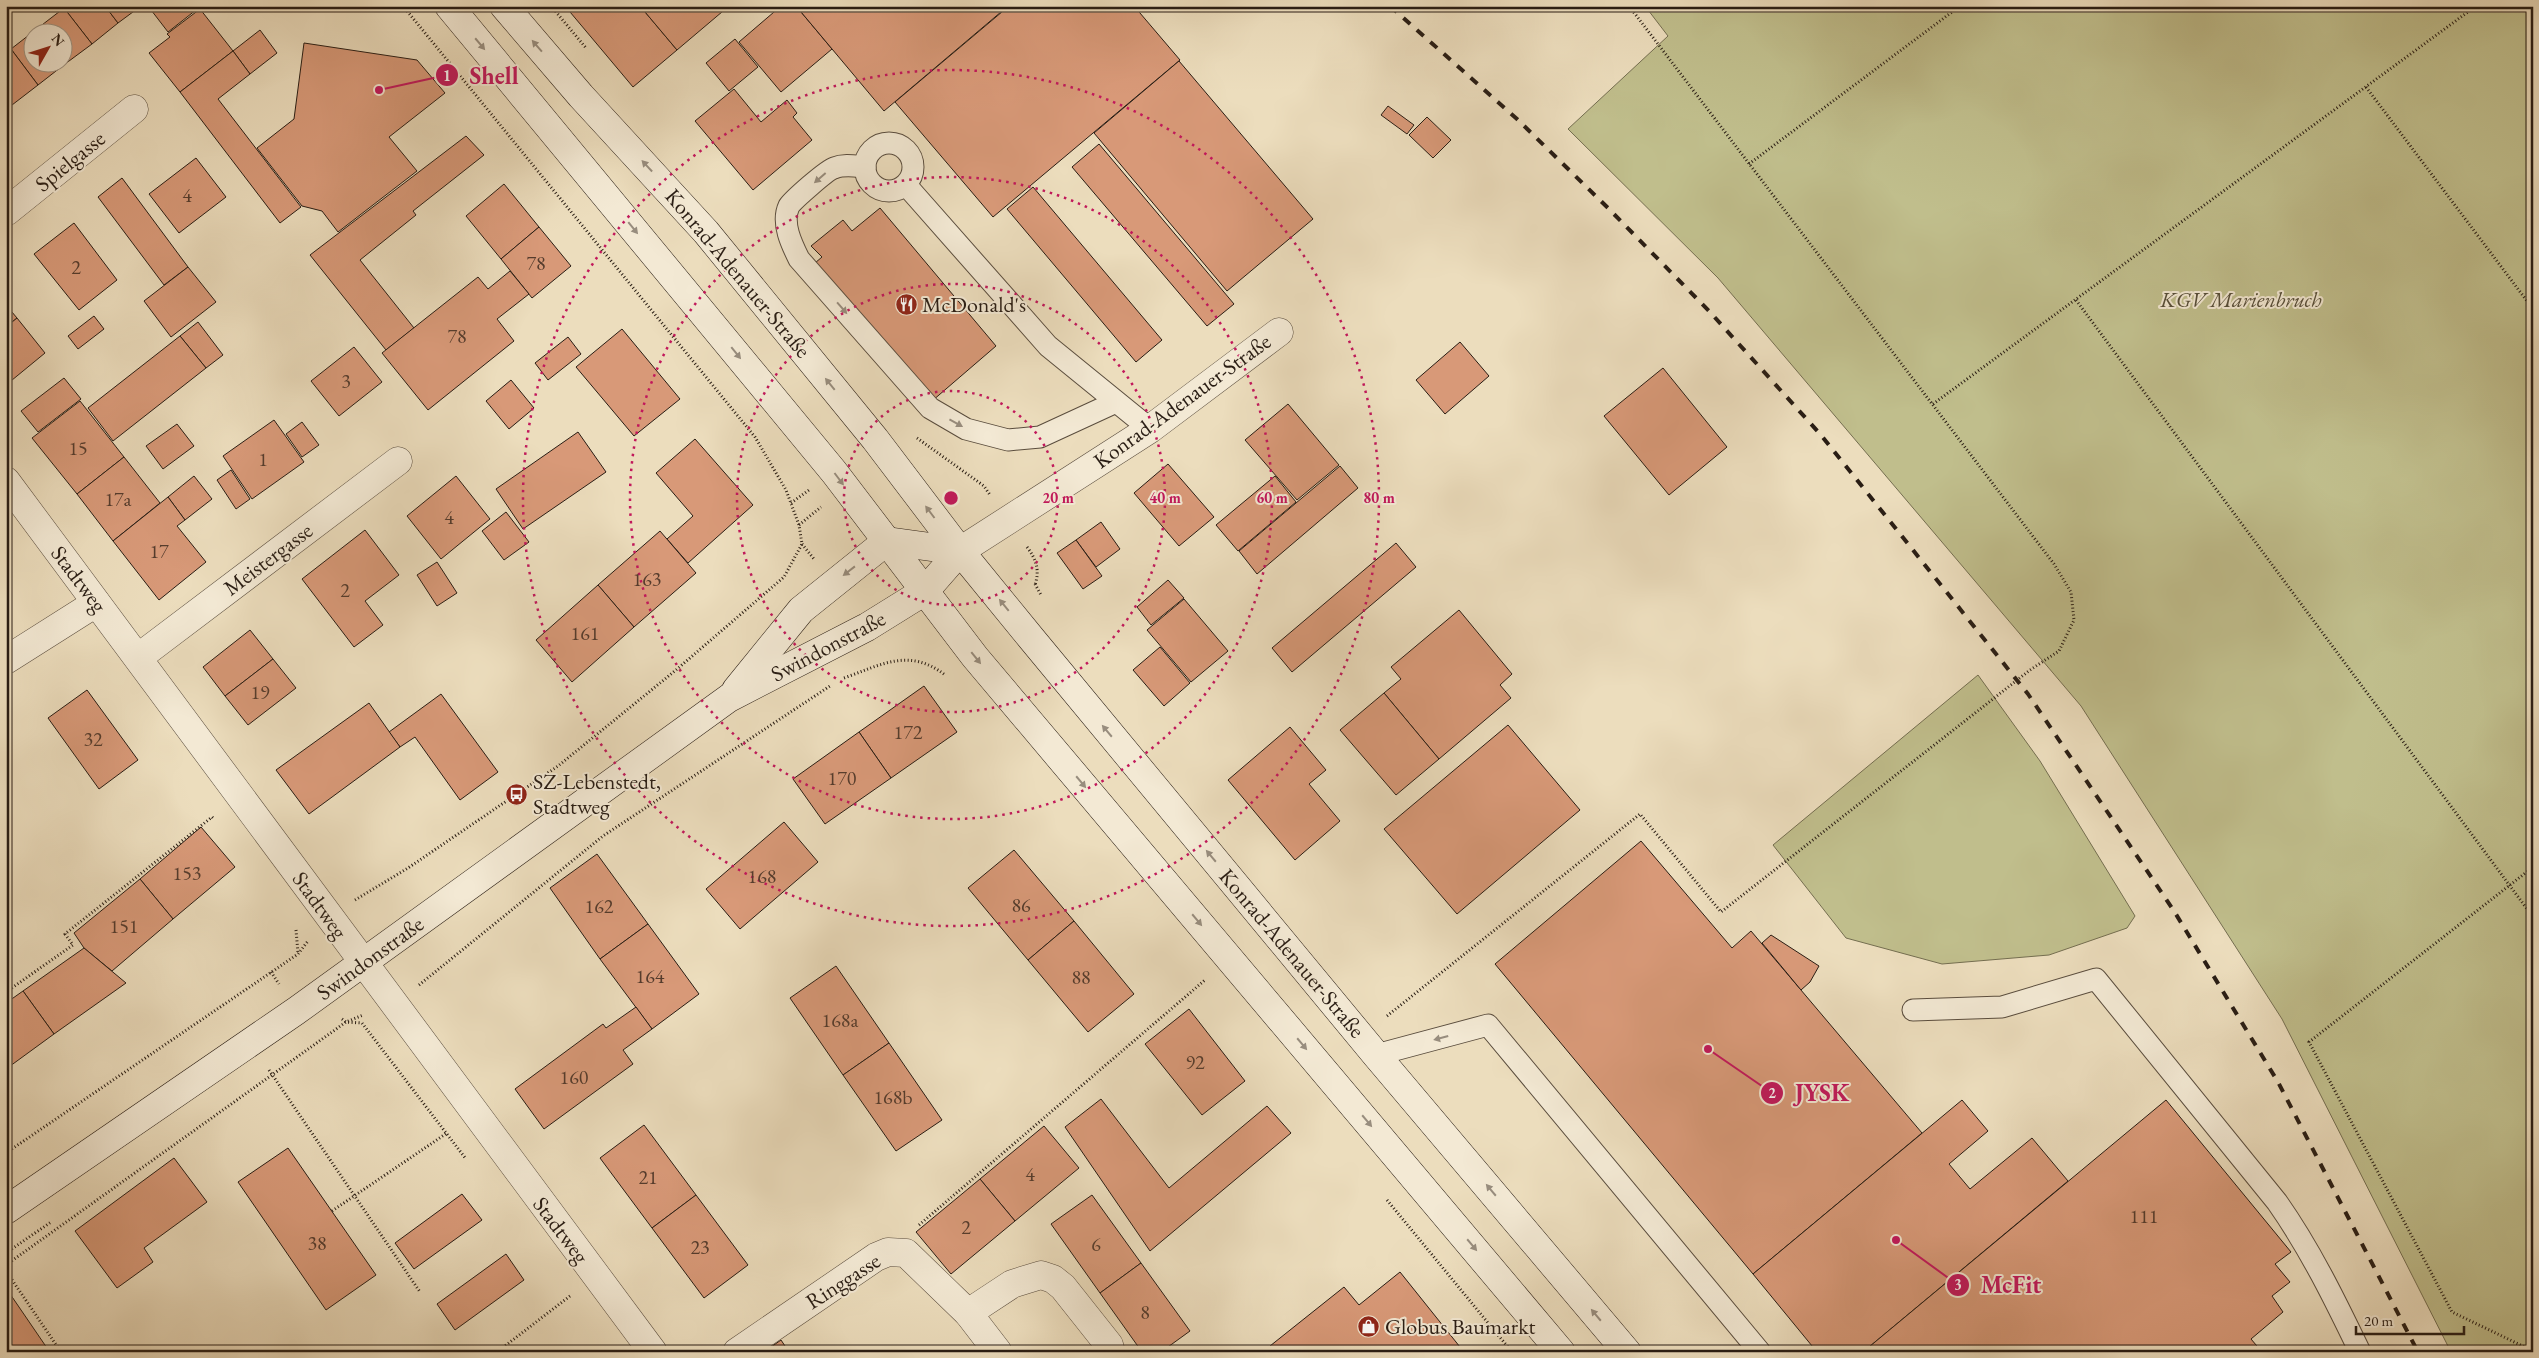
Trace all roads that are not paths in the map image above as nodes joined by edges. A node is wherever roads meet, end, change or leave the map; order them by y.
1 (449, 6) edge
2 (504, 6) edge
3 (134, 109) dead end
4 (865, 167) junction
5 (906, 185) junction
6 (6, 212) edge
7 (1279, 332) dead end
8 (1116, 402) junction
9 (1150, 429) junction
10 (398, 460) dead end
11 (6, 480) edge
12 (888, 541) junction
13 (960, 551) junction
14 (925, 592) junction
15 (96, 603) junction
16 (139, 658) junction
17 (6, 660) edge
18 (729, 698) junction
19 (362, 963) junction
20 (1914, 1010) dead end
21 (1376, 1055) junction
22 (6, 1210) edge
23 (968, 1313) junction
24 (653, 1352) edge
25 (737, 1352) edge
26 (998, 1352) edge
27 (1111, 1352) edge
28 (1561, 1352) edge
29 (1628, 1352) edge
30 (1760, 1352) edge
31 (2360, 1352) edge

1 -> 12 street
13 -> 2 street, Konrad-Adenauer-Straße
3 - 6 street, Spielgasse
4 - 5 lane
4 - 5 lane
4 -> 8 lane
5 - 8 lane
7 - 9 street, Konrad-Adenauer-Straße
8 - 9 lane
9 - 13 street, Konrad-Adenauer-Straße
10 - 16 street, Meistergasse
11 - 15 street, Stadtweg
12 - 13 street
12 - 14 street
12 -> 18 street, Swindonstraße
13 - 14 street, Konrad-Adenauer-Straße
21 -> 13 street, Konrad-Adenauer-Straße
14 - 18 street, Swindonstraße
14 -> 28 street
15 - 16 street, Stadtweg
15 - 17 street
16 - 19 street, Stadtweg
18 - 19 street, Swindonstraße
19 - 22 street, Swindonstraße
19 - 24 street, Stadtweg
20 - 31 lane
29 -> 21 street, Konrad-Adenauer-Straße
30 -> 21 lane
23 - 25 street, Ringgasse
23 - 26 street, Ringgasse
23 - 27 street

